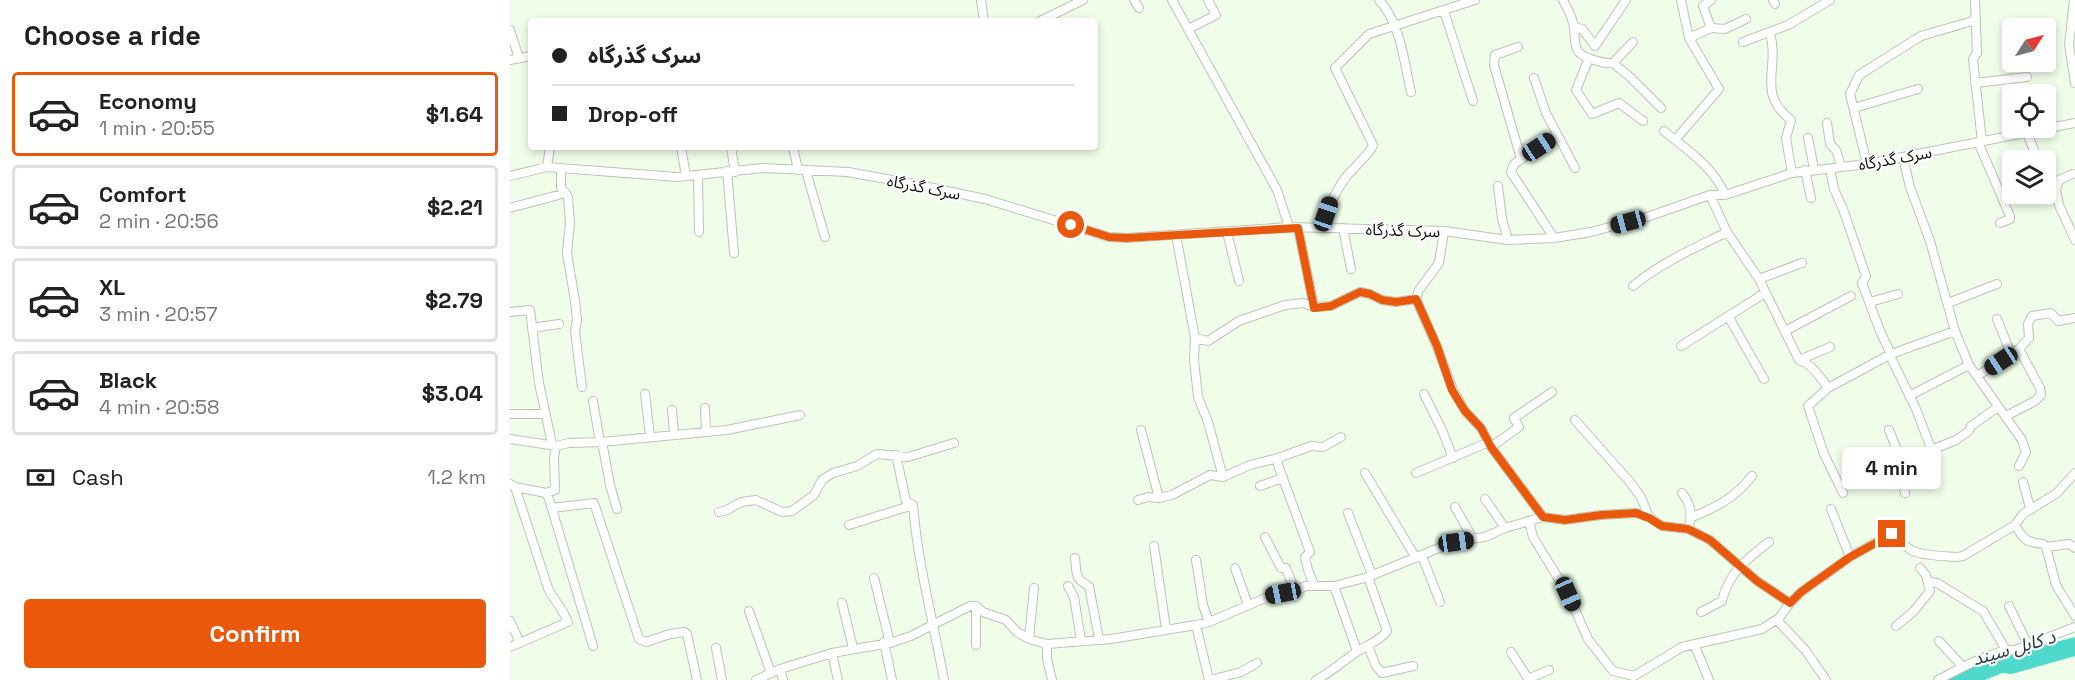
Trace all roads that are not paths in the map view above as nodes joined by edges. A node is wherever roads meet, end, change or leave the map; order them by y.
1 (981, 0) edge
2 (1083, 0) edge
3 (1172, 0) edge
4 (1208, 0) edge
5 (1379, 0) edge
6 (1475, 0) edge
7 (1563, 0) edge
8 (1626, 0) edge
9 (1681, 0) edge
10 (1712, 0) edge
11 (1830, 0) edge
12 (1975, 0) edge
13 (2074, 0) edge
14 (1444, 11) junction
15 (984, 18) edge
16 (1046, 18) edge
17 (1746, 20) dead end
18 (1976, 20) junction
19 (1395, 26) junction
20 (1574, 27) junction
21 (1711, 27) junction
22 (1188, 29) junction
23 (510, 30) edge
24 (1770, 33) junction
25 (1689, 38) junction
26 (1634, 42) dead end
27 (1743, 42) dead end
28 (1518, 47) dead end
29 (528, 56) edge
30 (519, 58) junction
31 (1589, 58) junction
32 (510, 60) edge
33 (1613, 63) junction
34 (2027, 77) dead end
35 (1534, 78) dead end
36 (1975, 83) junction
37 (2075, 83) edge
38 (1918, 89) dead end
39 (1411, 92) dead end
40 (1473, 101) dead end
41 (1661, 108) dead end
42 (1854, 108) junction
43 (1643, 121) dead end
44 (1827, 123) dead end
45 (2075, 123) edge
46 (2056, 127) edge
47 (1664, 131) dead end
48 (1557, 135) junction
49 (1808, 138) dead end
50 (2002, 138) edge
51 (1675, 140) junction
52 (1980, 142) junction
53 (550, 150) edge
54 (682, 150) edge
55 (731, 150) edge
56 (794, 150) edge
57 (1903, 157) junction
58 (1521, 159) junction
59 (1867, 164) junction
60 (1841, 166) junction
61 (547, 167) junction
62 (1575, 168) dead end
63 (1830, 168) junction
64 (561, 170) junction
65 (802, 170) junction
66 (1809, 170) junction
67 (731, 172) junction
68 (1792, 173) junction
69 (2072, 174) dead end
70 (698, 175) junction
71 (510, 176) edge
72 (686, 176) junction
73 (1498, 186) dead end
74 (2056, 190) joint
75 (566, 193) junction
76 (1710, 195) junction
77 (1725, 195) junction
78 (1811, 198) dead end
79 (510, 208) edge
80 (2000, 223) dead end
81 (1289, 227) junction
82 (1298, 228) junction
83 (1322, 228) junction
84 (1343, 228) junction
85 (1444, 231) junction
86 (699, 232) dead end
87 (1227, 232) junction
88 (1726, 232) junction
89 (1176, 235) junction
90 (825, 237) dead end
91 (1554, 238) junction
92 (1508, 240) junction
93 (2075, 240) edge
94 (734, 253) dead end
95 (1802, 263) dead end
96 (1351, 269) dead end
97 (1759, 279) junction
98 (1239, 281) dead end
99 (1997, 284) dead end
100 (1634, 286) dead end
101 (1765, 293) junction
102 (1898, 294) dead end
103 (1851, 296) dead end
104 (1416, 299) junction
105 (1870, 302) junction
106 (1948, 303) junction
107 (1314, 308) junction
108 (510, 312) edge
109 (1728, 316) junction
110 (2075, 318) edge
111 (1997, 319) dead end
112 (559, 324) dead end
113 (531, 328) junction
114 (1785, 331) junction
115 (1955, 331) junction
116 (1195, 338) junction
117 (1681, 346) dead end
118 (1830, 347) dead end
119 (2019, 349) junction
120 (2011, 354) junction
121 (1891, 355) junction
122 (1799, 360) junction
123 (1969, 365) junction
124 (1977, 376) junction
125 (1764, 379) dead end
126 (582, 387) dead end
127 (1828, 388) junction
128 (1552, 392) dead end
129 (645, 394) dead end
130 (1424, 394) dead end
131 (1909, 396) junction
132 (593, 401) dead end
133 (1998, 407) junction
134 (705, 408) dead end
135 (672, 410) dead end
136 (510, 414) edge
137 (545, 414) junction
138 (800, 415) dead end
139 (2006, 416) junction
140 (1575, 420) dead end
141 (1141, 430) dead end
142 (1889, 430) dead end
143 (706, 432) junction
144 (674, 434) junction
145 (650, 436) junction
146 (1341, 437) dead end
147 (510, 440) edge
148 (601, 442) junction
149 (954, 443) dead end
150 (554, 445) junction
151 (1490, 445) junction
152 (1932, 450) junction
153 (896, 455) junction
154 (1278, 458) junction
155 (1453, 458) junction
156 (1900, 463) junction
157 (2019, 466) dead end
158 (1365, 473) dead end
159 (1416, 473) dead end
160 (1752, 476) dead end
161 (1223, 477) junction
162 (1283, 478) junction
163 (2074, 478) edge
164 (1868, 480) dead end
165 (2023, 482) dead end
166 (513, 485) edge
167 (1260, 486) dead end
168 (546, 493) junction
169 (1682, 493) dead end
170 (1843, 493) dead end
171 (1905, 493) dead end
172 (1159, 498) junction
173 (1485, 499) dead end
174 (1138, 500) dead end
175 (914, 505) junction
176 (1455, 507) dead end
177 (552, 508) junction
178 (2030, 508) junction
179 (617, 509) dead end
180 (1831, 509) dead end
181 (719, 512) dead end
182 (1348, 513) dead end
183 (1543, 517) junction
184 (1692, 517) junction
185 (1649, 518) junction
186 (1529, 521) junction
187 (849, 525) dead end
188 (2015, 525) junction
189 (1505, 528) junction
190 (1688, 529) junction
191 (1265, 537) dead end
192 (1473, 539) junction
193 (1769, 542) dead end
194 (1154, 546) dead end
195 (2046, 547) junction
196 (2075, 548) edge
197 (1419, 557) junction
198 (1850, 557) junction
199 (1075, 558) dead end
200 (1196, 560) dead end
201 (1740, 566) junction
202 (1235, 568) dead end
203 (1920, 568) dead end
204 (1370, 576) junction
205 (874, 578) dead end
206 (1929, 582) junction
207 (1314, 585) junction
208 (1068, 586) dead end
209 (1334, 586) junction
210 (1034, 588) dead end
211 (1295, 591) junction
212 (1440, 602) dead end
213 (842, 603) dead end
214 (1790, 603) junction
215 (1248, 605) junction
216 (976, 606) junction
217 (2009, 606) dead end
218 (749, 610) dead end
219 (1701, 612) dead end
220 (2075, 616) edge
221 (1777, 620) junction
222 (510, 621) edge
223 (1209, 622) junction
224 (933, 625) junction
225 (1196, 625) junction
226 (1896, 626) dead end
227 (1166, 629) junction
228 (2074, 630) edge
229 (1029, 639) junction
230 (1099, 639) junction
231 (1081, 640) junction
232 (1939, 641) dead end
233 (520, 643) junction
234 (887, 643) junction
235 (1047, 644) junction
236 (976, 645) dead end
237 (2028, 645) junction
238 (593, 646) dead end
239 (1368, 646) junction
240 (1695, 646) junction
241 (510, 647) edge
242 (716, 648) dead end
243 (854, 648) junction
244 (2006, 650) junction
245 (1357, 651) junction
246 (1511, 652) dead end
247 (832, 653) junction
248 (1257, 663) dead end
249 (1413, 666) dead end
250 (1963, 667) junction
251 (780, 669) junction
252 (1549, 670) dead end
253 (771, 673) junction
254 (1388, 676) edge
255 (1634, 678) edge
256 (697, 680) edge
257 (722, 680) edge
258 (756, 680) edge
259 (783, 680) edge
260 (838, 680) edge
261 (892, 680) edge
262 (944, 680) edge
263 (1052, 680) edge
264 (1209, 680) edge
265 (1316, 680) edge
266 (1528, 680) edge
267 (1709, 680) edge
268 (1826, 680) edge
269 (1938, 680) edge

1 - 15 street
2 - 16 street
3 - 22 street
4 - 22 street
5 - 19 street
6 - 14 street
7 - 20 street
8 - 20 street
9 - 25 street
10 - 21 street
11 - 24 street
12 - 18 street
13 - 37 street
14 - 19 street
14 - 40 street
17 - 21 street
18 - 36 street
18 - 42 street
19 - 39 street
19 - 83 street
20 - 31 street
21 - 25 street
22 - 81 street
23 - 30 street
24 - 27 street
24 - 68 street
25 - 51 street
26 - 33 street
28 - 58 street
29 - 30 street
30 - 32 street
31 - 33 street
31 - 43 street
33 - 41 street
34 - 36 street
35 - 48 street
36 - 52 street
38 - 42 street
42 - 59 street
44 - 60 street
45 - 46 street, سرک گذرگاه
47 - 51 street
48 - 58 street
48 - 62 street
49 - 66 street
50 - 52 street, سرک گذرگاه
51 - 77 street
52 - 57 street, سرک گذرگاه
52 - 80 street
53 - 61 street
54 - 72 street
55 - 67 street
56 - 65 street
57 - 59 street, سرک گذرگاه
57 - 106 street
58 - 91 street
59 - 60 street, سرک گذرگاه
60 - 63 street, سرک گذرگاه
61 - 64 street, سرک گذرگاه
61 - 71 street, سرک گذرگاه
63 - 66 street, سرک گذرگاه
63 - 105 street
64 - 72 street, سرک گذرگاه
64 - 75 street
65 - 67 street, سرک گذرگاه
65 - 89 street, سرک گذرگاه
65 - 90 street
66 - 68 street, سرک گذرگاه
66 - 78 street
67 - 70 street, سرک گذرگاه
67 - 94 street
68 - 77 street, سرک گذرگاه
69 - 74 street
70 - 72 street, سرک گذرگاه
70 - 86 street
73 - 92 street
74 - 93 street
75 - 79 street
75 - 126 street
76 - 77 street, سرک گذرگاه
76 - 88 street
76 - 91 street, سرک گذرگاه
81 - 82 street, سرک گذرگاه
81 - 87 street, سرک گذرگاه
82 - 83 street, سرک گذرگاه
82 - 107 street
83 - 84 street, سرک گذرگاه
84 - 85 street, سرک گذرگاه
84 - 96 street
85 - 92 street, سرک گذرگاه
85 - 104 street
87 - 89 street, سرک گذرگاه
87 - 98 street
88 - 97 street
88 - 100 street
89 - 116 street
91 - 92 street, سرک گذرگاه
95 - 97 street
97 - 101 street
99 - 106 street
101 - 109 street
101 - 114 street
102 - 105 street
103 - 114 street
104 - 107 street
104 - 151 street
105 - 121 street
106 - 115 street
107 - 116 street
108 - 113 street
109 - 117 street
109 - 125 street
110 - 119 street
111 - 120 street
112 - 113 street
113 - 137 street
114 - 122 street
115 - 121 street
115 - 123 street
116 - 161 street
118 - 122 street
119 - 120 street
119 - 139 street
120 - 124 street
121 - 127 street
121 - 131 street
122 - 127 street
123 - 124 street
123 - 131 street
124 - 133 street
127 - 170 street
128 - 151 street
129 - 145 street
130 - 155 street
131 - 152 street
132 - 148 street
133 - 139 street
133 - 152 street
134 - 143 street
135 - 144 street
136 - 137 street
137 - 150 street
138 - 143 street
139 - 157 street
140 - 185 street
141 - 172 street
142 - 156 street
143 - 144 street
144 - 145 street
145 - 148 street
146 - 154 street
147 - 150 street
148 - 150 street
148 - 179 street
149 - 153 street
150 - 168 street
151 - 155 street
151 - 183 street
152 - 156 street
153 - 175 street
153 - 181 street
154 - 161 street
154 - 162 street
155 - 159 street
156 - 164 street
156 - 171 street
158 - 197 street
160 - 184 street
161 - 172 street
162 - 167 street
162 - 207 street
163 - 178 street
165 - 178 street
166 - 168 street
166 - 233 street
168 - 177 street
169 - 184 street
172 - 174 street
173 - 189 street
175 - 187 street
175 - 224 street
176 - 192 street
177 - 238 street
177 - 256 street
178 - 188 street
180 - 198 street
182 - 204 street
183 - 185 street
183 - 186 street
184 - 190 street
185 - 190 street
186 - 189 street
186 - 255 street
188 - 195 street
188 - 198 street
189 - 192 street
190 - 201 street
191 - 211 street
192 - 197 street
193 - 201 street
194 - 227 street
195 - 196 street
195 - 220 street
197 - 204 street
197 - 212 street
198 - 214 street
199 - 230 street
200 - 223 street
201 - 214 street
201 - 219 street
202 - 215 street
203 - 206 street
204 - 209 street
204 - 239 street
205 - 234 street
206 - 226 street
206 - 244 street
207 - 209 street
207 - 211 street
208 - 231 street
209 - 245 street
210 - 229 street
211 - 215 street
213 - 243 street
214 - 221 street
215 - 223 street
216 - 224 street
216 - 229 street
216 - 236 street
217 - 237 street
218 - 253 street
221 - 240 street
221 - 268 street
222 - 233 street
223 - 225 street
224 - 234 street
224 - 262 street
225 - 227 street
225 - 264 street
227 - 230 street
228 - 237 street
229 - 235 street
230 - 231 street
231 - 235 street
232 - 250 street
233 - 241 street
234 - 243 street
234 - 261 street
235 - 263 street
237 - 244 street
239 - 245 street
239 - 254 street
240 - 255 street
240 - 267 street
242 - 257 street
243 - 247 street
244 - 250 street
245 - 265 street
246 - 266 street
247 - 251 street
247 - 260 street
248 - 264 street
249 - 254 street
250 - 269 street
251 - 253 street
251 - 259 street
252 - 266 street
253 - 258 street

